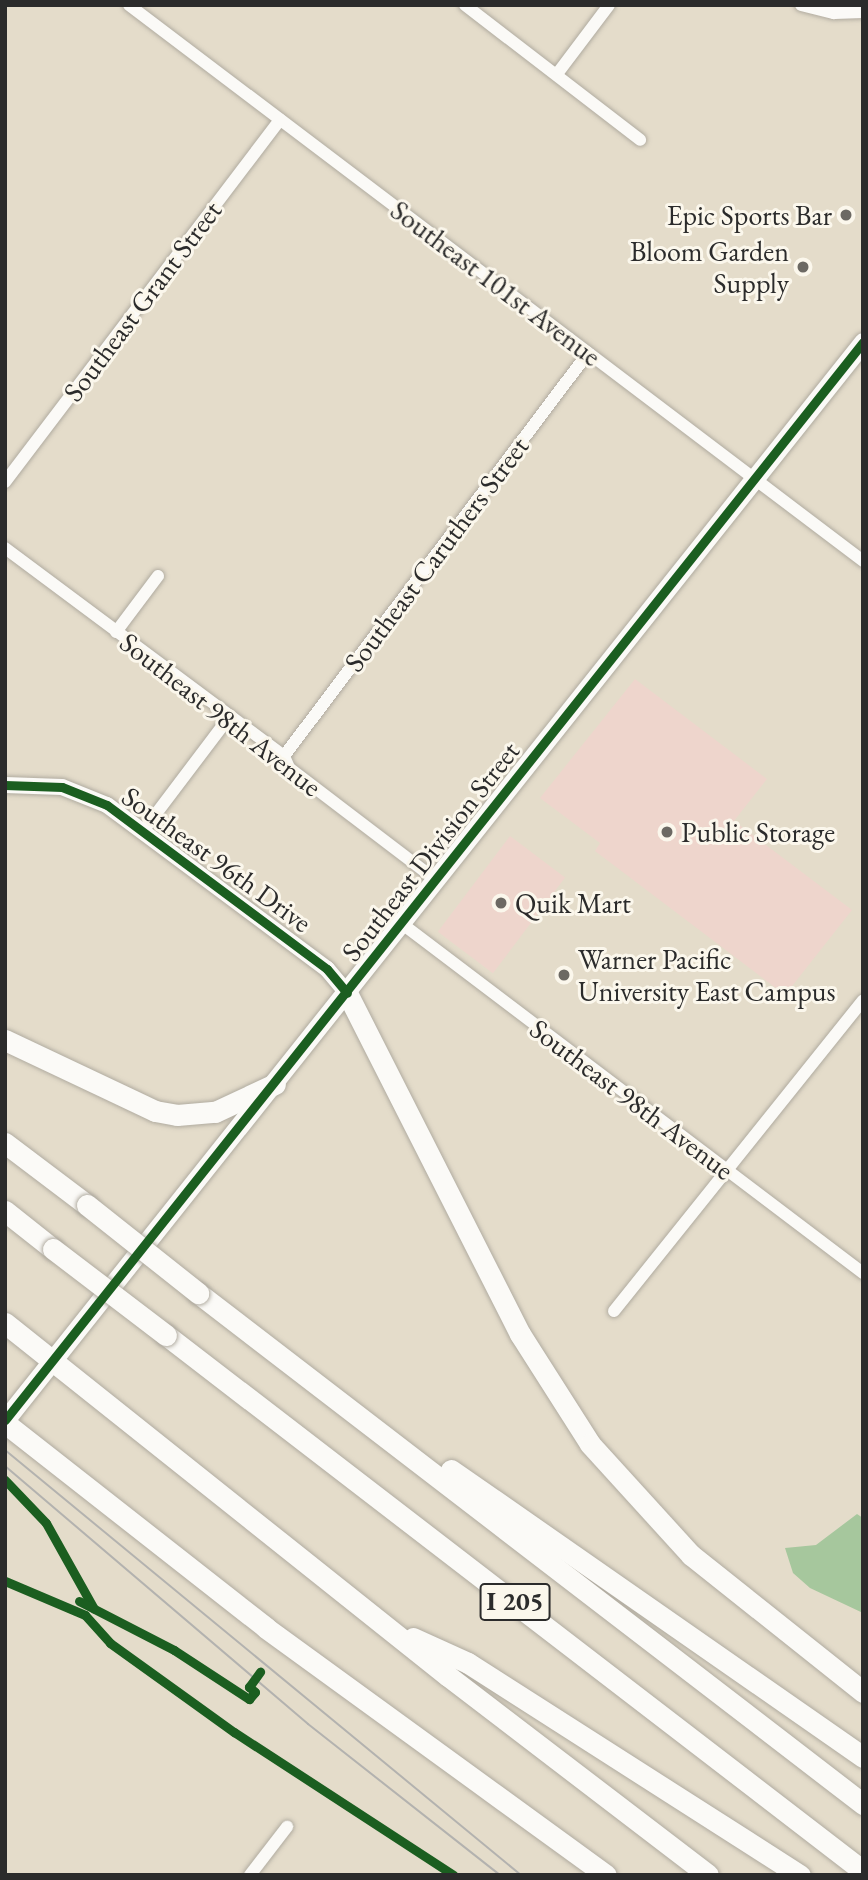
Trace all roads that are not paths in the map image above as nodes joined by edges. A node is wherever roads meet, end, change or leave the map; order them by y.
1 (129, 5) edge
2 (465, 5) edge
3 (608, 5) edge
4 (801, 5) edge
5 (863, 12) edge
6 (557, 74) junction
7 (280, 120) junction
8 (640, 140) dead end
9 (863, 342) edge
10 (588, 353) junction
11 (755, 478) junction
12 (5, 482) edge
13 (5, 548) edge
14 (863, 561) edge
15 (158, 576) dead end
16 (116, 632) junction
17 (230, 716) junction
18 (284, 756) junction
19 (5, 785) edge
20 (143, 831) junction
21 (436, 880) junction
22 (401, 923) junction
23 (347, 993) junction
24 (863, 1000) edge
25 (5, 1040) edge
26 (275, 1084) junction
27 (5, 1143) edge
28 (727, 1171) junction
29 (5, 1211) edge
30 (863, 1273) edge
31 (614, 1311) dead end
32 (5, 1323) edge
33 (51, 1362) junction
34 (5, 1421) edge
35 (402, 1448) junction
36 (382, 1624) junction
37 (863, 1692) edge
38 (863, 1757) edge
39 (863, 1804) edge
40 (287, 1827) dead end
41 (863, 1871) edge
42 (250, 1875) edge
43 (606, 1875) edge
44 (709, 1875) edge
45 (800, 1875) edge

1 - 7 street, Southeast 101st Avenue
2 - 6 street
3 - 6 street
4 - 5 street
6 - 8 street
7 - 10 street, Southeast 101st Avenue
7 - 12 street, Southeast Grant Street
9 - 11 main road, Southeast Division Street
10 - 11 street, Southeast 101st Avenue
10 - 18 street, Southeast Caruthers Street
11 - 14 street, Southeast 101st Avenue
11 - 21 main road, Southeast Division Street
13 - 16 street, Southeast 98th Avenue
15 - 16 street
16 - 17 street, Southeast 98th Avenue
17 - 18 street, Southeast 98th Avenue
17 - 20 street
18 - 21 street, Southeast 98th Avenue
19 - 20 street, Southeast 96th Drive
20 - 23 street, Southeast 96th Drive
21 - 22 main road, Southeast Division Street
22 - 23 main road, Southeast Division Street
22 - 28 street, Southeast 98th Avenue
23 - 26 main road, Southeast Division Street
23 - 37 highway
24 - 28 street
25 - 26 highway
26 - 33 main road, Southeast Division Street
27 - 35 highway, I 205, bridge
28 - 30 street, Southeast 98th Avenue
28 - 31 street
29 - 41 highway, I 205, bridge
32 - 33 highway
33 - 34 main road, Southeast Division Street
33 - 36 highway
34 - 43 highway
35 - 38 highway
35 - 39 highway, I 205
36 - 44 highway
36 - 45 highway
40 - 42 street

